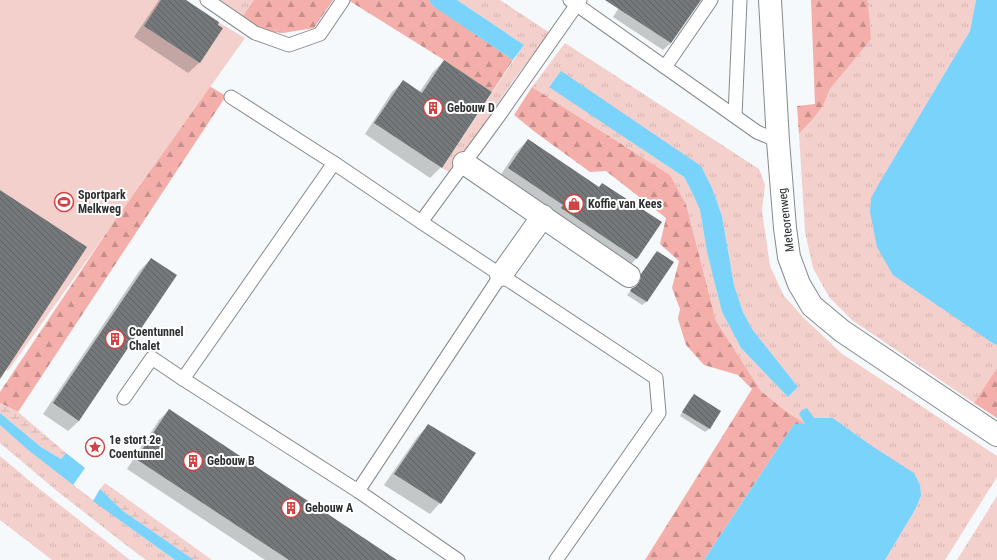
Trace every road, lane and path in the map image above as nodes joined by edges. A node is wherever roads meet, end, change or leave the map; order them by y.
1 (207, 0) edge
2 (343, 0) edge
3 (711, 0) edge
4 (740, 0) edge
5 (770, 0) edge
6 (575, 2) edge
7 (665, 67) junction
8 (231, 97) dead end
9 (736, 116) junction
10 (778, 141) junction
11 (334, 163) junction
12 (464, 163) junction
13 (543, 216) junction
14 (422, 222) junction
15 (501, 275) junction
16 (629, 276) dead end
17 (183, 379) junction
18 (124, 398) dead end
19 (997, 435) edge
20 (358, 491) junction
21 (458, 560) edge
22 (556, 560) edge

1 - 2 lane
3 - 7 lane
4 - 9 lane
5 - 10 street, Meteorenweg
6 - 7 lane
6 - 12 lane
7 - 9 lane
8 - 11 lane
9 - 10 lane
10 - 19 street, Meteorenweg
11 - 14 lane
11 - 17 lane
12 - 13 street
12 - 14 lane
13 - 15 street
13 - 16 street
14 - 15 lane
15 - 20 lane
15 - 22 lane
17 - 18 lane
17 - 20 lane
20 - 21 lane

